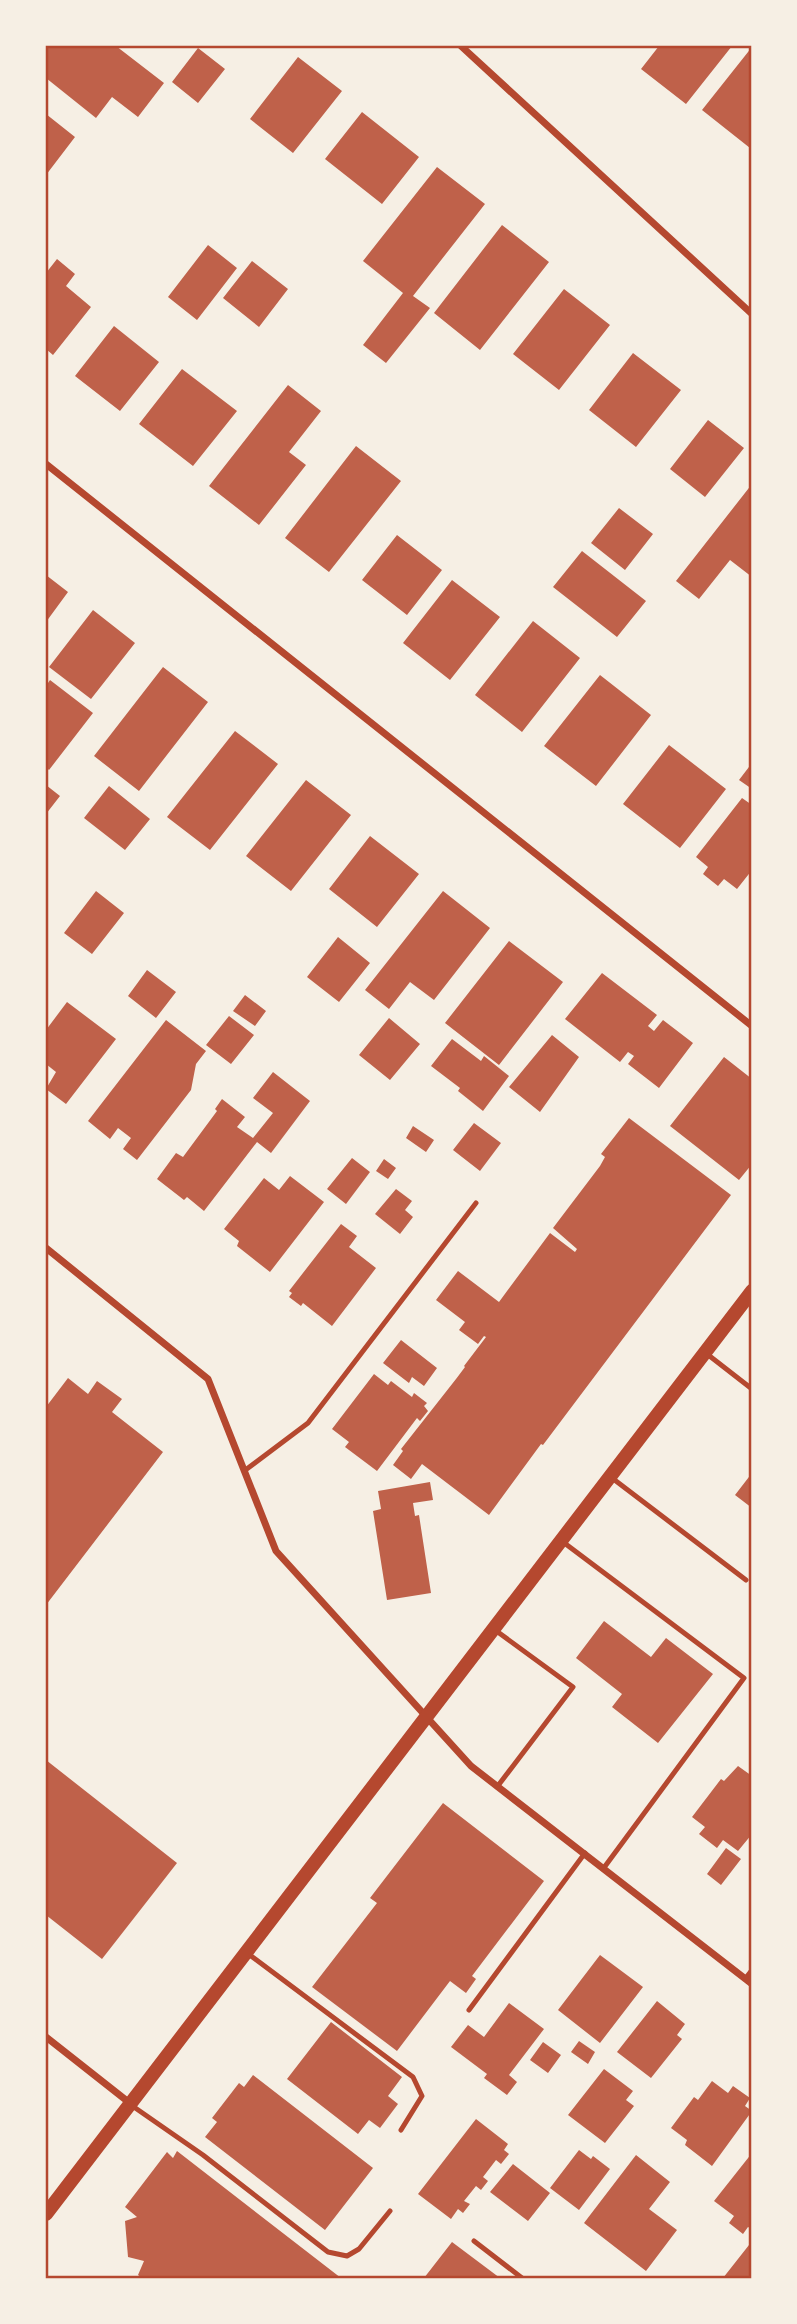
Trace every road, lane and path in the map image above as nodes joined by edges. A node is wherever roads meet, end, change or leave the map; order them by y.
1 (461, 46) edge
2 (751, 314) edge
3 (46, 464) edge
4 (751, 1026) edge
5 (476, 1203) dead end
6 (46, 1248) edge
7 (751, 1291) edge
8 (704, 1353) junction
9 (751, 1389) edge
10 (244, 1471) junction
11 (609, 1476) junction
12 (560, 1540) junction
13 (746, 1580) dead end
14 (493, 1628) junction
15 (425, 1717) junction
16 (497, 1787) junction
17 (585, 1853) junction
18 (603, 1868) junction
19 (247, 1952) junction
20 (751, 1970) edge
21 (748, 1982) edge
22 (469, 2010) dead end
23 (46, 2036) edge
24 (131, 2105) junction
25 (401, 2130) dead end
26 (390, 2211) dead end
27 (46, 2214) edge
28 (474, 2241) dead end
29 (522, 2278) edge

1 - 2 street
3 - 4 street
5 - 10 lane
6 - 10 street
7 - 8 main road
8 - 9 lane
8 - 11 main road
10 - 15 street
11 - 12 main road
11 - 13 lane
12 - 14 main road
12 - 18 lane
14 - 15 main road
14 - 16 lane
15 - 16 street
15 - 19 main road
16 - 17 street
17 - 18 street
17 - 22 lane
18 - 21 street
19 - 24 main road
19 - 25 lane
20 - 21 lane
23 - 24 street
24 - 26 lane
24 - 27 main road
28 - 29 lane

